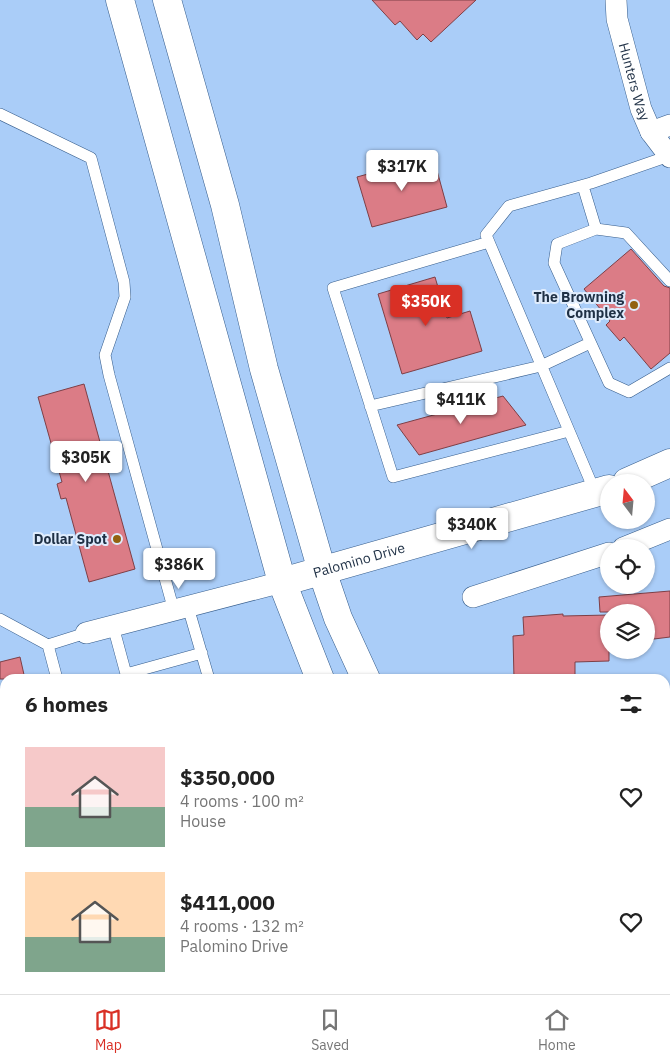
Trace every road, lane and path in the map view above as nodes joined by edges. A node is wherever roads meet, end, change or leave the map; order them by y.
1 (120, 0) edge
2 (167, 0) edge
3 (616, 0) edge
4 (0, 114) edge
5 (661, 128) edge
6 (670, 156) edge
7 (583, 186) junction
8 (596, 230) junction
9 (489, 242) junction
10 (670, 281) edge
11 (590, 343) junction
12 (541, 366) junction
13 (670, 368) edge
14 (370, 406) junction
15 (570, 431) junction
16 (670, 463) edge
17 (646, 474) edge
18 (600, 488) edge
19 (600, 493) edge
20 (670, 529) edge
21 (645, 539) edge
22 (600, 556) edge
23 (322, 571) junction
24 (282, 582) junction
25 (473, 597) dead end
26 (181, 609) junction
27 (0, 619) edge
28 (113, 626) junction
29 (86, 633) joint
30 (48, 645) junction
31 (202, 653) junction
32 (56, 674) edge
33 (125, 674) edge
34 (133, 674) edge
35 (208, 674) edge
36 (318, 674) edge
37 (364, 674) edge

1 - 24 street
2 - 23 street
3 - 5 street, Hunters Way
4 - 26 lane
5 - 6 street, Hunters Way
6 - 7 lane
7 - 8 lane
7 - 9 lane
8 - 10 lane
8 - 11 lane
9 - 12 lane
9 - 14 lane
11 - 12 lane
11 - 13 lane
12 - 14 lane
12 - 15 lane
14 - 15 lane
15 - 18 lane
16 - 17 street
19 - 23 street, Palomino Drive
20 - 21 street
22 - 25 street
23 - 24 street, Palomino Drive
23 - 37 street
24 - 26 street
24 - 36 street
26 - 28 street
26 - 31 lane
27 - 30 lane
28 - 29 street
28 - 33 lane
29 - 30 lane
30 - 32 lane
31 - 34 lane
31 - 35 lane

